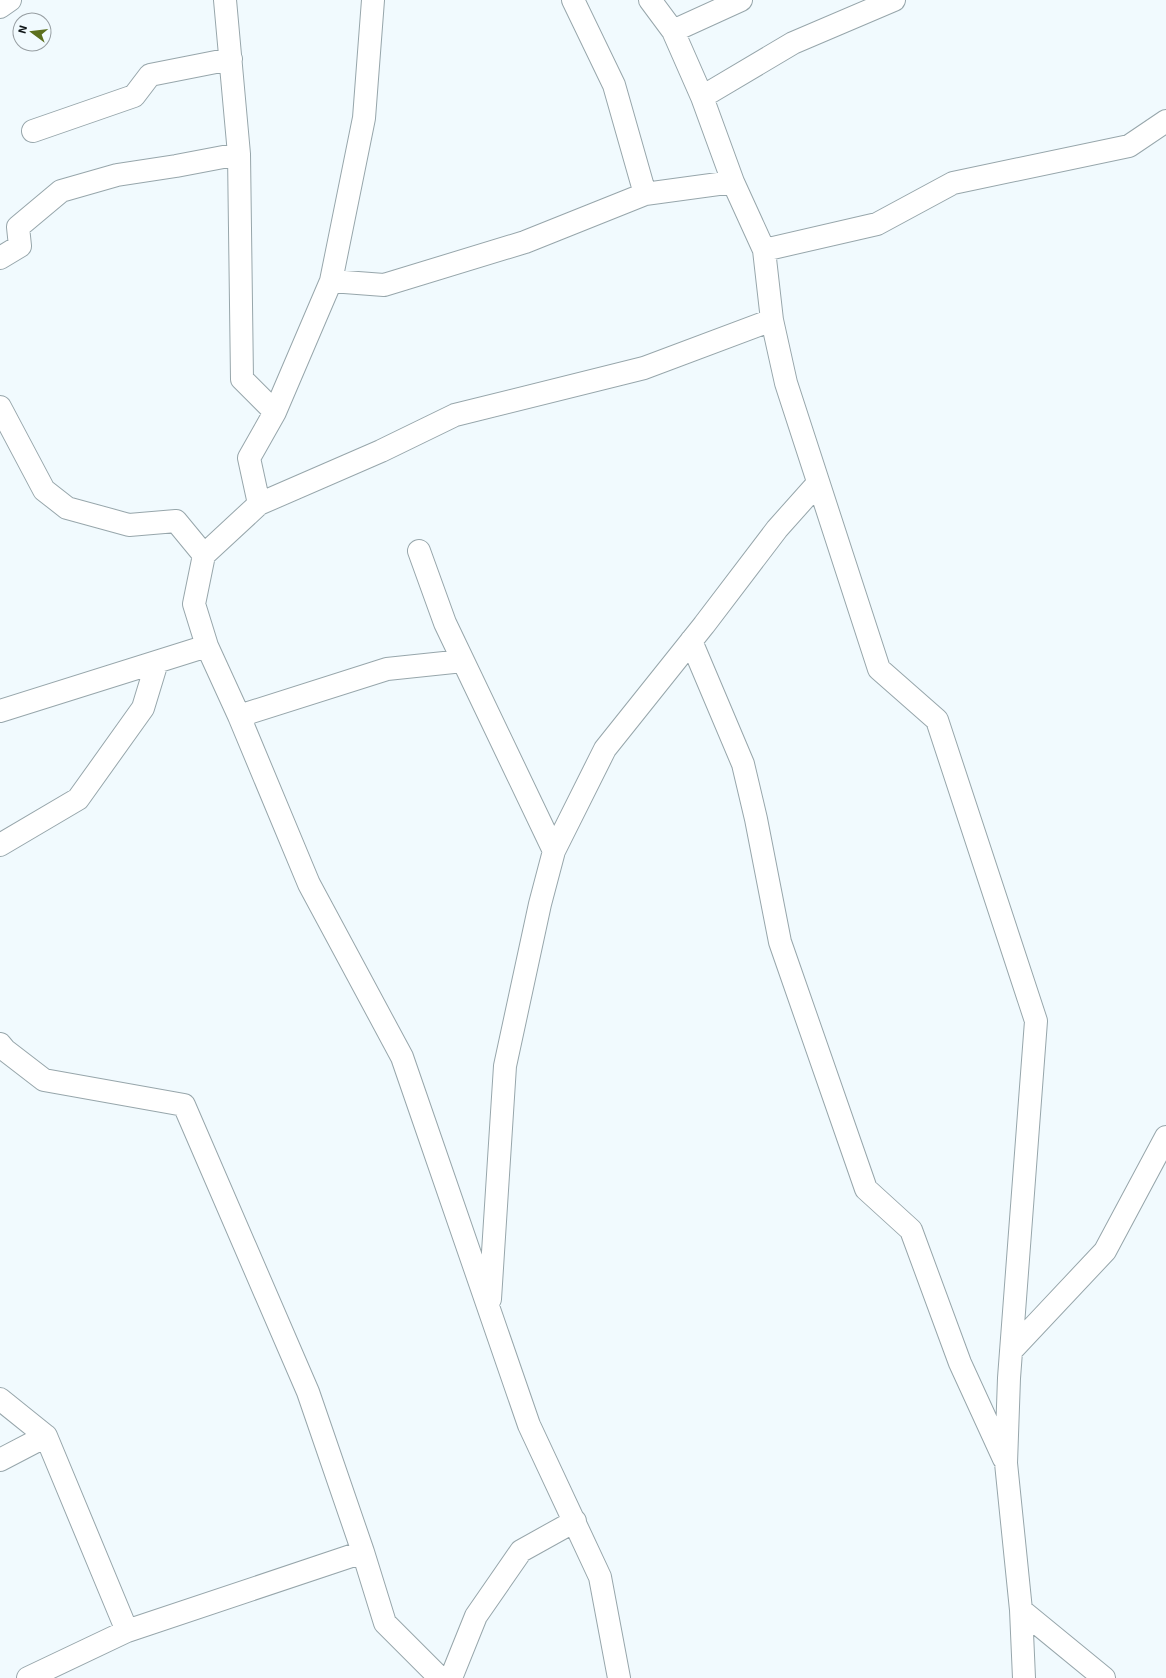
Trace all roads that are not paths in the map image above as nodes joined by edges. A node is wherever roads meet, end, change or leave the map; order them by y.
1 (10, 0) edge
2 (225, 0) edge
3 (373, 0) edge
4 (573, 0) edge
5 (650, 0) edge
6 (741, 0) edge
7 (894, 0) edge
8 (0, 6) edge
9 (673, 31) junction
10 (231, 59) junction
11 (702, 97) junction
12 (1166, 121) edge
13 (33, 131) dead end
14 (239, 154) junction
15 (733, 182) junction
16 (645, 194) junction
17 (764, 250) junction
18 (0, 258) edge
19 (331, 281) junction
20 (772, 320) junction
21 (0, 407) edge
22 (275, 412) junction
23 (818, 483) junction
24 (259, 504) junction
25 (419, 551) dead end
26 (204, 555) junction
27 (692, 641) junction
28 (207, 646) junction
29 (463, 661) junction
30 (157, 662) junction
31 (0, 711) edge
32 (239, 716) junction
33 (0, 845) edge
34 (554, 851) junction
35 (0, 1044) edge
36 (1166, 1137) edge
37 (489, 1308) junction
38 (1011, 1352) junction
39 (0, 1399) edge
40 (46, 1436) junction
41 (0, 1460) edge
42 (1006, 1463) junction
43 (575, 1521) junction
44 (363, 1552) junction
45 (1021, 1610) junction
46 (127, 1631) junction
47 (28, 1678) edge
48 (440, 1678) edge
49 (450, 1678) edge
50 (619, 1678) edge
51 (1024, 1678) edge
52 (1104, 1678) edge

1 - 8 street
2 - 10 street
3 - 19 street
4 - 16 street
5 - 9 street
6 - 9 street
7 - 11 street
9 - 11 street
10 - 13 street
10 - 14 street
11 - 15 street
12 - 17 street
14 - 18 street
14 - 22 street
15 - 16 street
15 - 17 street
16 - 19 street
17 - 20 street
19 - 22 street
20 - 23 street
20 - 24 street
21 - 26 street
22 - 24 street
23 - 27 street
23 - 38 street
24 - 26 street
25 - 29 street
26 - 28 street
27 - 34 street
27 - 42 street
28 - 30 street
28 - 32 street
29 - 32 street
29 - 34 street
30 - 31 street
30 - 33 street
32 - 37 street
34 - 37 street
35 - 44 street
36 - 38 street
37 - 43 street
38 - 42 street
39 - 40 street
40 - 41 street
40 - 46 street
42 - 45 street
43 - 49 street
43 - 50 street
44 - 46 street
44 - 48 street
45 - 51 street
45 - 52 street
46 - 47 street

